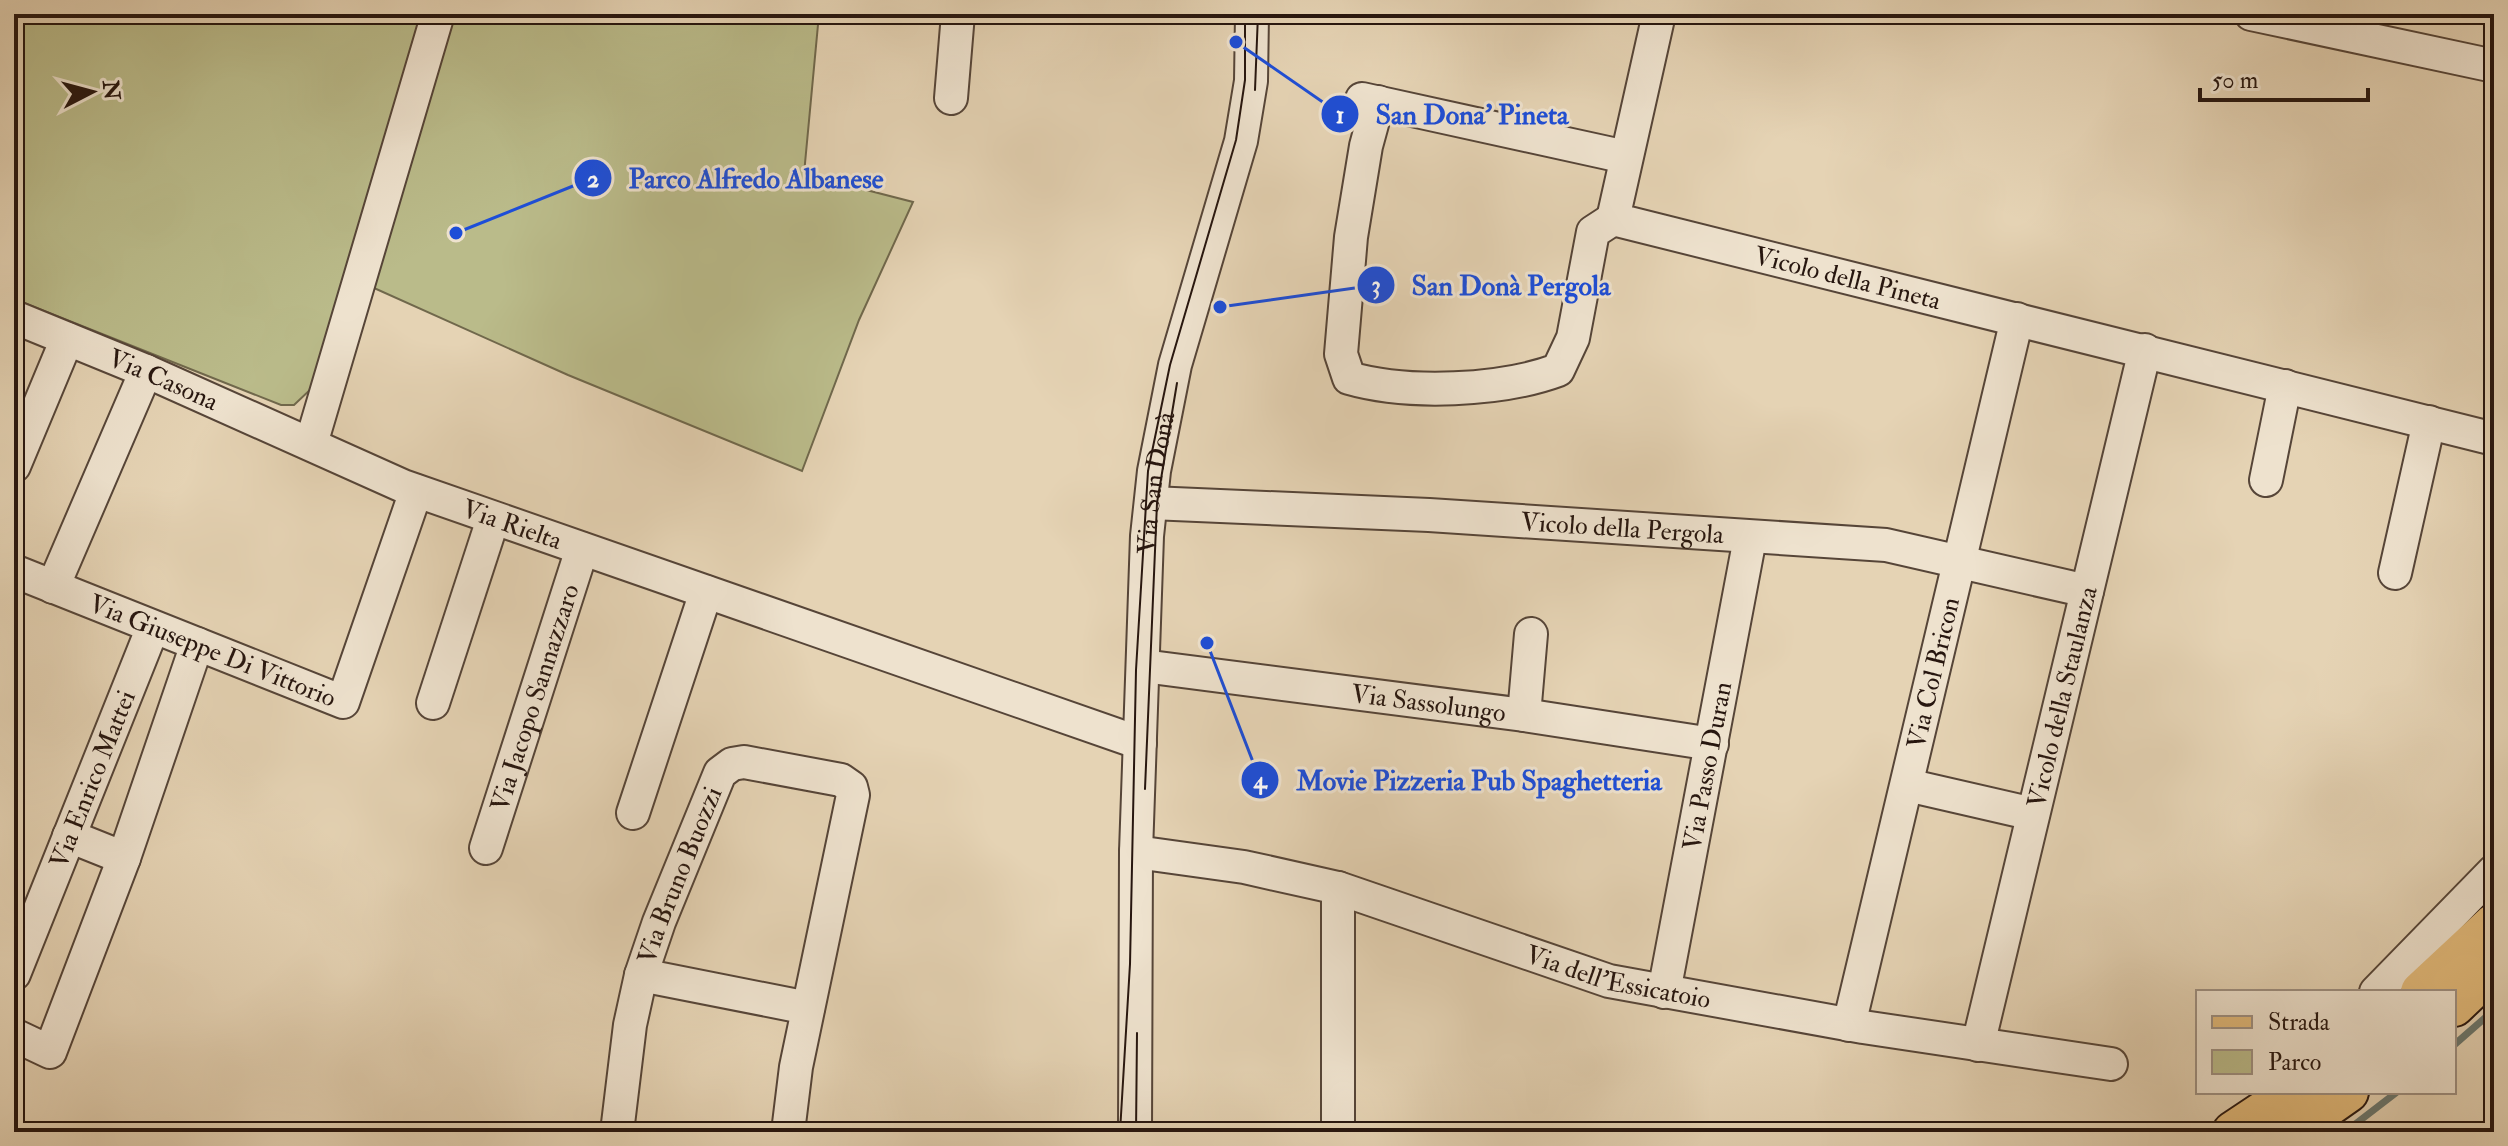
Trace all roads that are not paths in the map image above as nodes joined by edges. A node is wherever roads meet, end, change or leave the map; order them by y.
1 (438, 14) edge
2 (958, 14) edge
3 (1252, 14) edge
4 (1659, 14) edge
5 (2251, 14) edge
6 (2494, 66) edge
7 (951, 98) dead end
8 (1626, 157) junction
9 (1613, 219) junction
10 (14, 317) edge
11 (2017, 319) junction
12 (67, 339) junction
13 (2145, 350) junction
14 (146, 371) junction
15 (2285, 386) junction
16 (2429, 422) junction
17 (2494, 439) edge
18 (311, 444) junction
19 (14, 466) edge
20 (2266, 480) dead end
21 (416, 491) junction
22 (1151, 503) junction
23 (493, 519) junction
24 (1750, 538) junction
25 (582, 549) junction
26 (1959, 560) junction
27 (14, 571) edge
28 (2395, 573) dead end
29 (53, 587) junction
30 (2087, 591) junction
31 (706, 592) junction
32 (153, 627) junction
33 (1531, 634) dead end
34 (197, 644) junction
35 (1143, 666) junction
36 (433, 703) dead end
37 (1524, 715) junction
38 (1140, 743) junction
39 (1712, 744) junction
40 (1907, 785) junction
41 (633, 813) dead end
42 (2033, 814) junction
43 (69, 836) junction
44 (486, 848) dead end
45 (1136, 852) junction
46 (124, 858) junction
47 (2494, 871) edge
48 (1338, 888) junction
49 (2494, 924) edge
50 (1135, 964) junction
51 (2494, 968) edge
52 (14, 974) edge
53 (641, 975) junction
54 (2378, 990) edge
55 (2423, 990) edge
56 (1664, 992) junction
57 (2456, 1004) edge
58 (808, 1008) junction
59 (1849, 1025) junction
60 (14, 1035) edge
61 (1978, 1045) junction
62 (2111, 1064) dead end
63 (2259, 1094) edge
64 (2290, 1094) edge
65 (2345, 1094) edge
66 (617, 1132) edge
67 (788, 1132) edge
68 (1120, 1132) edge
69 (1135, 1132) edge
70 (1338, 1132) edge
71 (2212, 1132) edge
72 (2233, 1132) edge
73 (2291, 1132) edge

1 - 18 street
2 - 7 street
3 - 22 street, Via San Donà
4 - 8 street
5 - 6 street
8 - 9 street
8 - 9 street
9 - 11 street, Vicolo della Pineta
10 - 12 street, Via Casona
11 - 13 street, Vicolo della Pineta
11 - 26 street, Via Col Bricon
12 - 14 street, Via Casona
12 - 19 street
13 - 15 street, Vicolo della Pineta
13 - 30 street, Vicolo della Staulanza
14 - 18 street, Via Casona
14 - 29 street
15 - 16 street, Vicolo della Pineta
15 - 20 street
16 - 17 street, Vicolo della Pineta
16 - 28 street
18 - 21 street, Via Rielta
21 - 23 street, Via Rielta
21 - 34 street, Via Giuseppe Di Vittorio
22 - 24 street, Vicolo della Pergola
22 - 35 street, Via San Donà
23 - 25 street, Via Rielta
23 - 36 street
24 - 26 street, Vicolo della Pergola
24 - 39 street, Via Passo Duran
25 - 31 street, Via Rielta
25 - 44 street, Via Jacopo Sannazzaro
26 - 30 street, Vicolo della Pergola
26 - 40 street, Via Col Bricon
27 - 29 street, Via Giuseppe Di Vittorio
29 - 32 street, Via Giuseppe Di Vittorio
30 - 42 street, Vicolo della Staulanza
31 - 38 street, Via Rielta
31 - 41 street
32 - 34 street, Via Giuseppe Di Vittorio
32 - 43 street, Via Enrico Mattei
33 - 37 street
34 - 46 street
35 - 37 street, Via Sassolungo
35 - 38 street, Via San Donà
37 - 39 street, Via Sassolungo
38 - 45 street, Via San Donà
39 - 56 street, Via Passo Duran
40 - 42 street
40 - 59 street, Via Col Bricon
42 - 61 street, Vicolo della Staulanza
43 - 46 street
43 - 52 street, Via Enrico Mattei
45 - 48 street, Via dell'Essicatoio
45 - 50 street, Via San Donà
46 - 60 street
47 - 54 street
48 - 56 street, Via dell'Essicatoio
48 - 70 street
49 - 55 main road
50 - 68 street, Via San Donà
50 - 69 street, Via San Donà
51 - 57 main road
53 - 58 street
53 - 58 street, Via Bruno Buozzi
53 - 66 street, Via Bruno Buozzi
56 - 59 street, Via dell'Essicatoio
58 - 67 street, Via Bruno Buozzi
59 - 61 street, Via dell'Essicatoio
61 - 62 street, Via dell'Essicatoio
63 - 71 street
64 - 72 main road
65 - 73 main road

